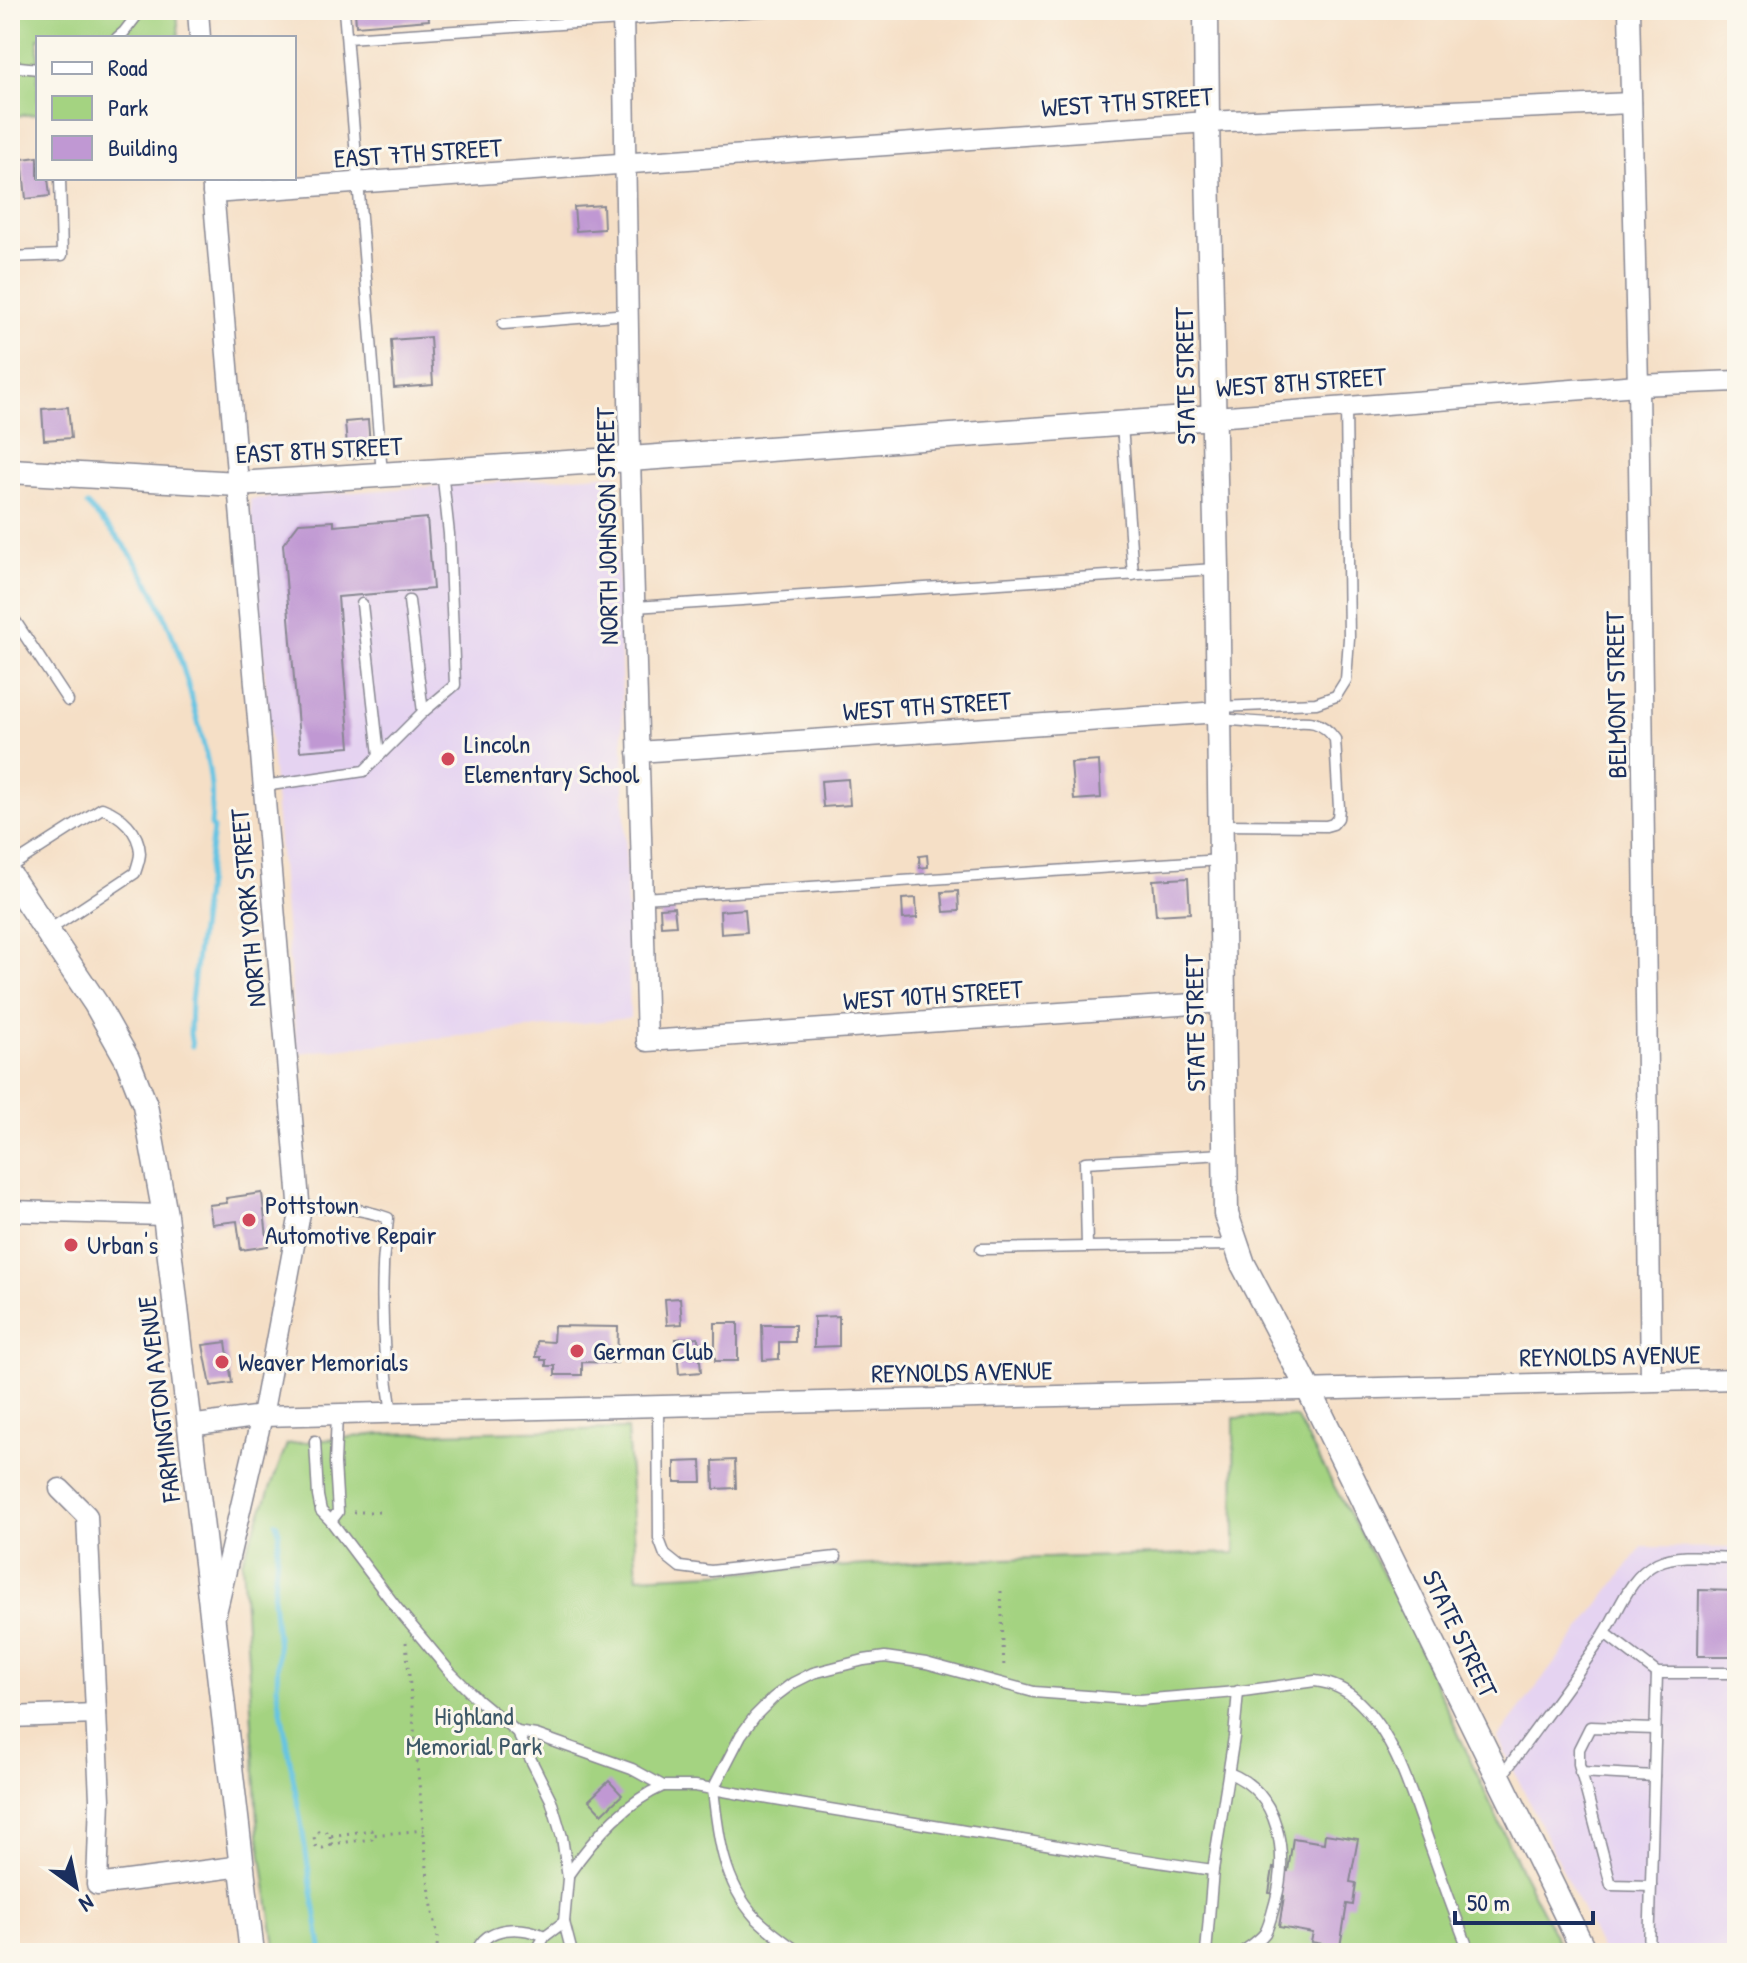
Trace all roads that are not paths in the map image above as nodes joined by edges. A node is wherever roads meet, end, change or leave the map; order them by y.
1 (141, 10) edge
2 (198, 10) edge
3 (344, 10) edge
4 (777, 10) edge
5 (1206, 10) edge
6 (1629, 10) edge
7 (623, 16) edge
8 (119, 36) edge
9 (200, 36) edge
10 (347, 38) junction
11 (10, 66) edge
12 (36, 69) edge
13 (1631, 103) junction
14 (1207, 122) junction
15 (626, 163) junction
16 (60, 180) edge
17 (358, 183) junction
18 (213, 186) edge
19 (10, 257) edge
20 (628, 314) junction
21 (503, 324) dead end
22 (1737, 381) edge
23 (1638, 385) junction
24 (1346, 407) junction
25 (1214, 417) junction
26 (1122, 423) junction
27 (630, 459) junction
28 (442, 470) junction
29 (10, 471) edge
30 (382, 475) junction
31 (238, 484) junction
32 (1217, 569) junction
33 (1133, 575) junction
34 (409, 601) dead end
35 (362, 604) dead end
36 (635, 607) junction
37 (10, 613) edge
38 (68, 701) dead end
39 (423, 712) junction
40 (1219, 713) junction
41 (638, 752) junction
42 (379, 755) junction
43 (264, 786) junction
44 (1221, 825) junction
45 (1221, 860) junction
46 (10, 867) edge
47 (10, 876) edge
48 (643, 898) junction
49 (47, 931) junction
50 (1223, 1002) junction
51 (647, 1041) joint
52 (1225, 1154) junction
53 (300, 1207) junction
54 (10, 1211) edge
55 (165, 1215) junction
56 (1236, 1245) junction
57 (1087, 1247) junction
58 (981, 1249) dead end
59 (1737, 1379) edge
60 (1651, 1380) junction
61 (1309, 1390) junction
62 (658, 1406) junction
63 (392, 1413) junction
64 (337, 1414) junction
65 (257, 1416) junction
66 (190, 1426) junction
67 (315, 1441) dead end
68 (60, 1489) dead end
69 (334, 1517) junction
70 (836, 1557) dead end
71 (1737, 1558) edge
72 (213, 1625) junction
73 (1605, 1633) junction
74 (1657, 1673) junction
75 (1737, 1673) edge
76 (1238, 1691) junction
77 (96, 1714) junction
78 (10, 1717) edge
79 (1655, 1729) junction
80 (517, 1732) junction
81 (1580, 1772) junction
82 (1229, 1773) junction
83 (1654, 1776) junction
84 (1500, 1779) junction
85 (663, 1786) junction
86 (713, 1789) junction
87 (242, 1866) junction
88 (1213, 1870) junction
89 (568, 1875) junction
90 (1651, 1886) junction
91 (564, 1922) junction
92 (545, 1936) junction
93 (252, 1953) edge
94 (476, 1953) edge
95 (535, 1953) edge
96 (572, 1953) edge
97 (800, 1953) edge
98 (1206, 1953) edge
99 (1241, 1953) edge
100 (1470, 1953) edge
101 (1585, 1953) edge
102 (1649, 1953) edge

1 - 8 lane
2 - 9 street
3 - 10 lane
4 - 7 lane
5 - 14 street, STATE STREET
6 - 13 street, BELMONT STREET
7 - 10 lane
7 - 15 street, NORTH JOHNSON STREET
10 - 17 lane
11 - 12 lane
13 - 14 street, WEST 7TH STREET
13 - 23 street, BELMONT STREET
14 - 15 street, WEST 7TH STREET
14 - 25 street, STATE STREET
15 - 17 street, EAST 7TH STREET
15 - 20 street, NORTH JOHNSON STREET
16 - 19 lane
17 - 18 street, EAST 7TH STREET
17 - 30 lane
18 - 31 street, NORTH YORK STREET
20 - 21 lane
20 - 27 street, NORTH JOHNSON STREET
22 - 23 street, WEST 8TH STREET
23 - 24 street, WEST 8TH STREET
23 - 60 street, BELMONT STREET
24 - 25 street, WEST 8TH STREET
24 - 40 lane
25 - 26 street, WEST 8TH STREET
25 - 32 street, STATE STREET
26 - 27 street, WEST 8TH STREET
26 - 33 lane
27 - 28 street, EAST 8TH STREET
27 - 36 street, NORTH JOHNSON STREET
28 - 30 street, EAST 8TH STREET
28 - 39 lane
29 - 31 street, EAST 8TH STREET
30 - 31 street, EAST 8TH STREET
31 - 43 street, NORTH YORK STREET
32 - 33 lane
32 - 40 street, STATE STREET
33 - 36 lane
34 - 39 lane
35 - 42 lane
36 - 41 street, NORTH JOHNSON STREET
37 - 38 lane
39 - 42 lane
40 - 41 street, WEST 9TH STREET
40 - 44 street, STATE STREET
40 - 44 lane
41 - 48 street, NORTH JOHNSON STREET
42 - 43 lane
43 - 53 street, NORTH YORK STREET
44 - 45 street, STATE STREET
45 - 48 lane
45 - 50 street, STATE STREET
46 - 49 lane
47 - 49 street, FARMINGTON AVENUE
48 - 51 street, NORTH JOHNSON STREET
49 - 55 street, FARMINGTON AVENUE
50 - 51 street, WEST 10TH STREET
50 - 52 street, STATE STREET
52 - 56 street, STATE STREET
52 - 57 lane
53 - 63 lane
53 - 65 street, NORTH YORK STREET
54 - 55 street
55 - 66 street, FARMINGTON AVENUE
56 - 57 lane
56 - 61 street, STATE STREET
57 - 58 lane
59 - 60 street, REYNOLDS AVENUE
60 - 61 street, REYNOLDS AVENUE
61 - 62 street, REYNOLDS AVENUE
61 - 84 street, STATE STREET
62 - 63 street, REYNOLDS AVENUE
62 - 70 lane
63 - 64 street, REYNOLDS AVENUE
64 - 65 street, REYNOLDS AVENUE
64 - 69 lane
65 - 66 street, REYNOLDS AVENUE
65 - 72 street, NORTH YORK STREET
66 - 72 street, FARMINGTON AVENUE
67 - 69 lane
68 - 77 street
69 - 80 lane
71 - 73 lane
72 - 87 street, FARMINGTON AVENUE
73 - 74 lane
73 - 84 lane
74 - 75 lane
74 - 79 lane
76 - 82 lane
76 - 86 lane
76 - 100 lane
77 - 78 street
77 - 87 street
79 - 81 lane
79 - 83 lane
80 - 85 lane
80 - 89 lane
81 - 83 lane
81 - 90 lane
82 - 88 lane
82 - 99 lane
83 - 90 lane
84 - 101 street, STATE STREET
85 - 86 lane
85 - 89 lane
86 - 88 lane
86 - 97 lane
87 - 93 street, FARMINGTON AVENUE
88 - 98 lane
89 - 91 lane
90 - 102 lane
91 - 92 lane
91 - 96 lane
92 - 94 lane
92 - 95 lane

